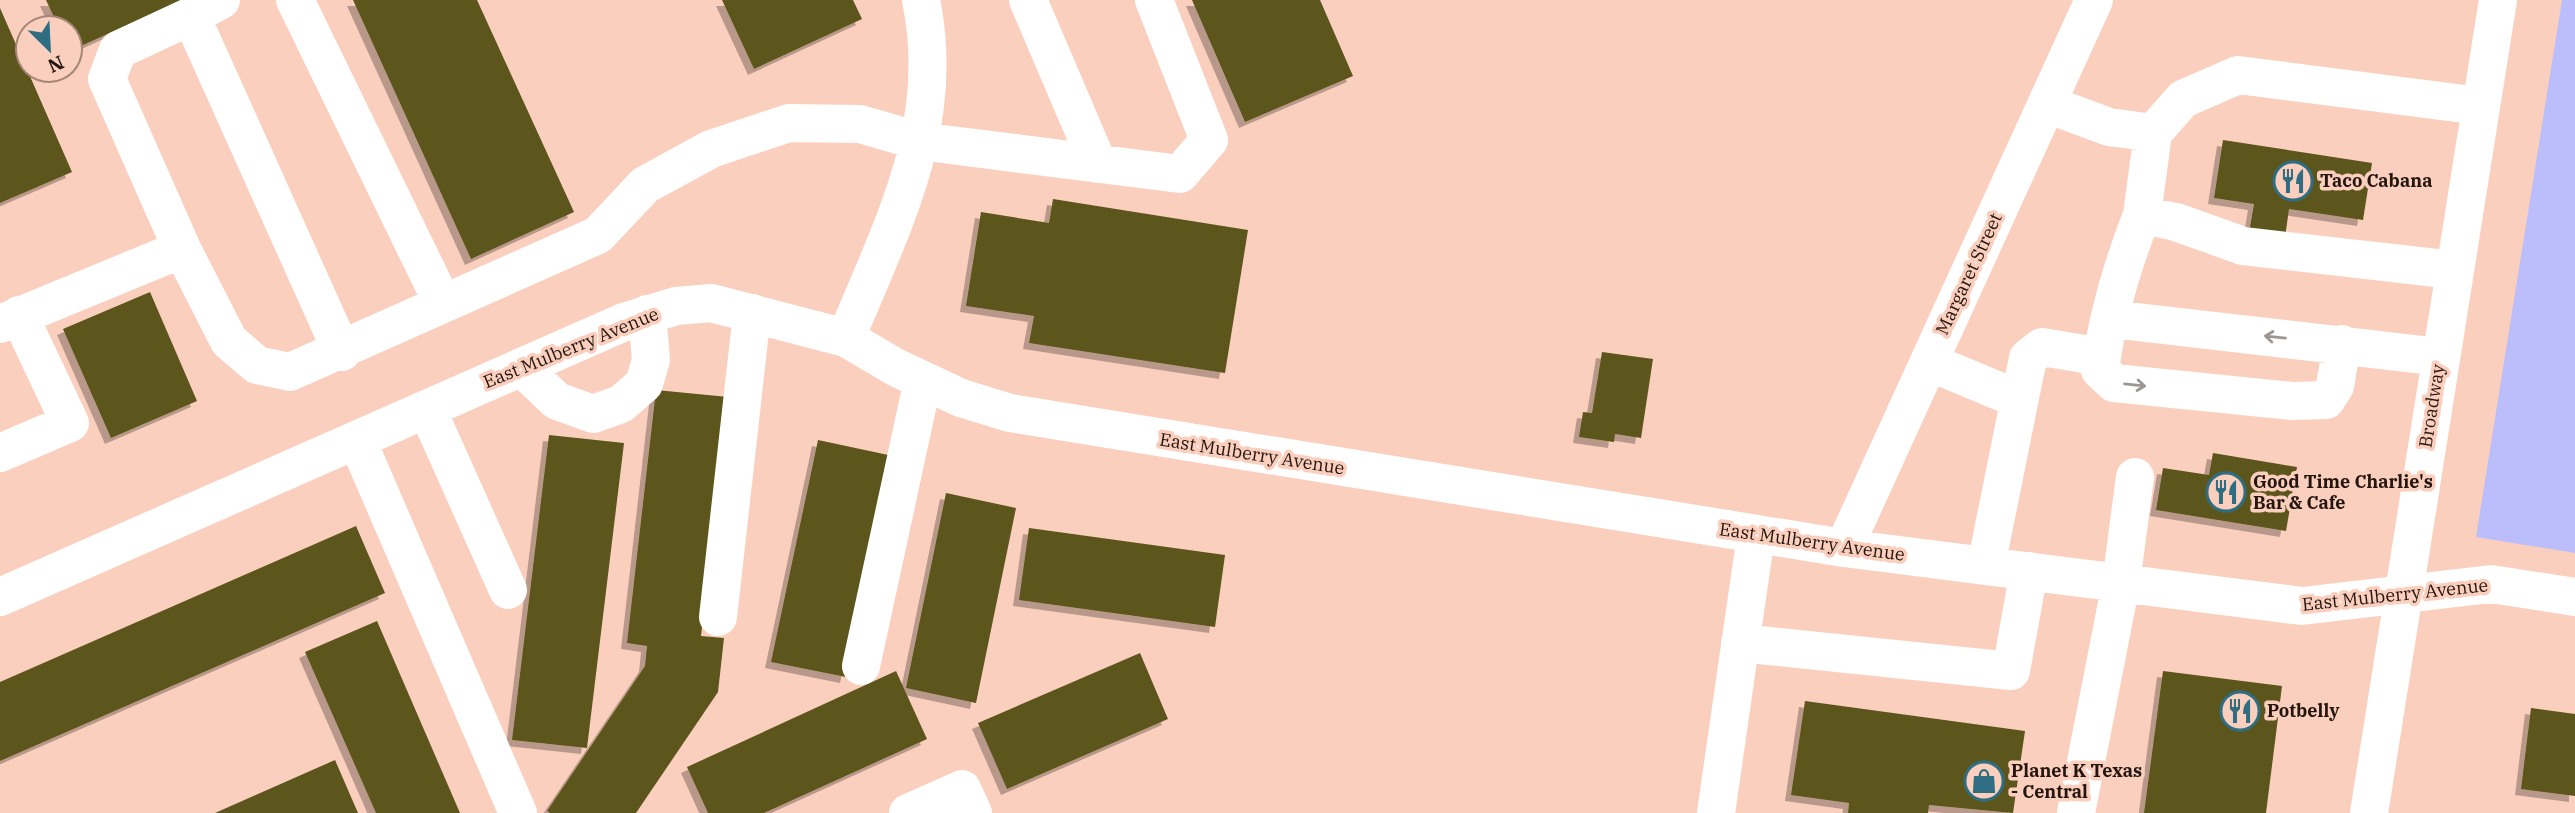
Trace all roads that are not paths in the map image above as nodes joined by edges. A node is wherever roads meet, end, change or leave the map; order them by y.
1 (295, 0) edge
2 (921, 0) edge
3 (1028, 0) edge
4 (1154, 0) edge
5 (2094, 0) edge
6 (2498, 0) edge
7 (206, 8) edge
8 (2047, 104) junction
9 (2480, 106) junction
10 (2153, 133) junction
11 (919, 141) junction
12 (1098, 164) junction
13 (2142, 215) junction
14 (182, 249) junction
15 (2454, 270) junction
16 (443, 304) junction
17 (752, 313) junction
18 (646, 314) junction
19 (2111, 319) junction
20 (9, 320) edge
21 (846, 338) junction
22 (2343, 344) junction
23 (342, 352) junction
24 (2102, 357) junction
25 (2440, 357) junction
26 (1929, 362) junction
27 (521, 367) junction
28 (922, 380) junction
29 (2018, 399) junction
30 (427, 409) junction
31 (357, 440) junction
32 (0, 453) edge
33 (2135, 477) dead end
34 (1756, 535) junction
35 (1844, 548) junction
36 (1986, 565) junction
37 (2029, 571) junction
38 (2121, 583) junction
39 (508, 590) dead end
40 (2403, 594) junction
41 (0, 597) edge
42 (2575, 597) edge
43 (718, 617) dead end
44 (1741, 643) junction
45 (861, 666) dead end
46 (518, 813) edge
47 (908, 813) edge
48 (973, 813) edge
49 (1716, 813) edge
50 (2076, 813) edge
51 (2369, 813) edge

1 - 16 street
2 - 11 street
3 - 12 street
4 - 12 street
5 - 8 street, Margaret Street
6 - 9 street, Broadway
7 - 14 street
7 - 23 street
8 - 10 street
8 - 26 street, Margaret Street
9 - 10 street
9 - 15 street, Broadway
10 - 13 street
11 - 12 street
11 - 16 street
11 - 21 street
13 - 15 street
13 - 19 street
14 - 20 street
14 - 23 street
15 - 25 street, Broadway
16 - 23 street
17 - 18 street, East Mulberry Avenue
17 - 21 street, East Mulberry Avenue
17 - 43 street
18 - 27 street, East Mulberry Avenue
18 - 27 street
22 -> 19 street
19 - 24 street
20 - 32 street
21 - 28 street, East Mulberry Avenue
24 -> 22 street
22 - 25 street
24 - 29 street
25 - 40 street, Broadway
26 - 29 street
26 - 35 street, Margaret Street
27 - 30 street, East Mulberry Avenue
28 - 34 street, East Mulberry Avenue
28 - 45 street
29 - 36 street
30 - 31 street, East Mulberry Avenue
30 - 39 street
31 - 41 street, East Mulberry Avenue
31 - 46 street
33 - 38 street
34 - 35 street, East Mulberry Avenue
34 - 44 street
35 - 36 street, East Mulberry Avenue
36 - 37 street, East Mulberry Avenue
37 - 38 street, East Mulberry Avenue
37 - 44 street
38 - 40 street, East Mulberry Avenue
38 - 50 street
40 - 42 street, East Mulberry Avenue
40 - 51 street, Broadway
44 - 49 street
47 - 48 street

